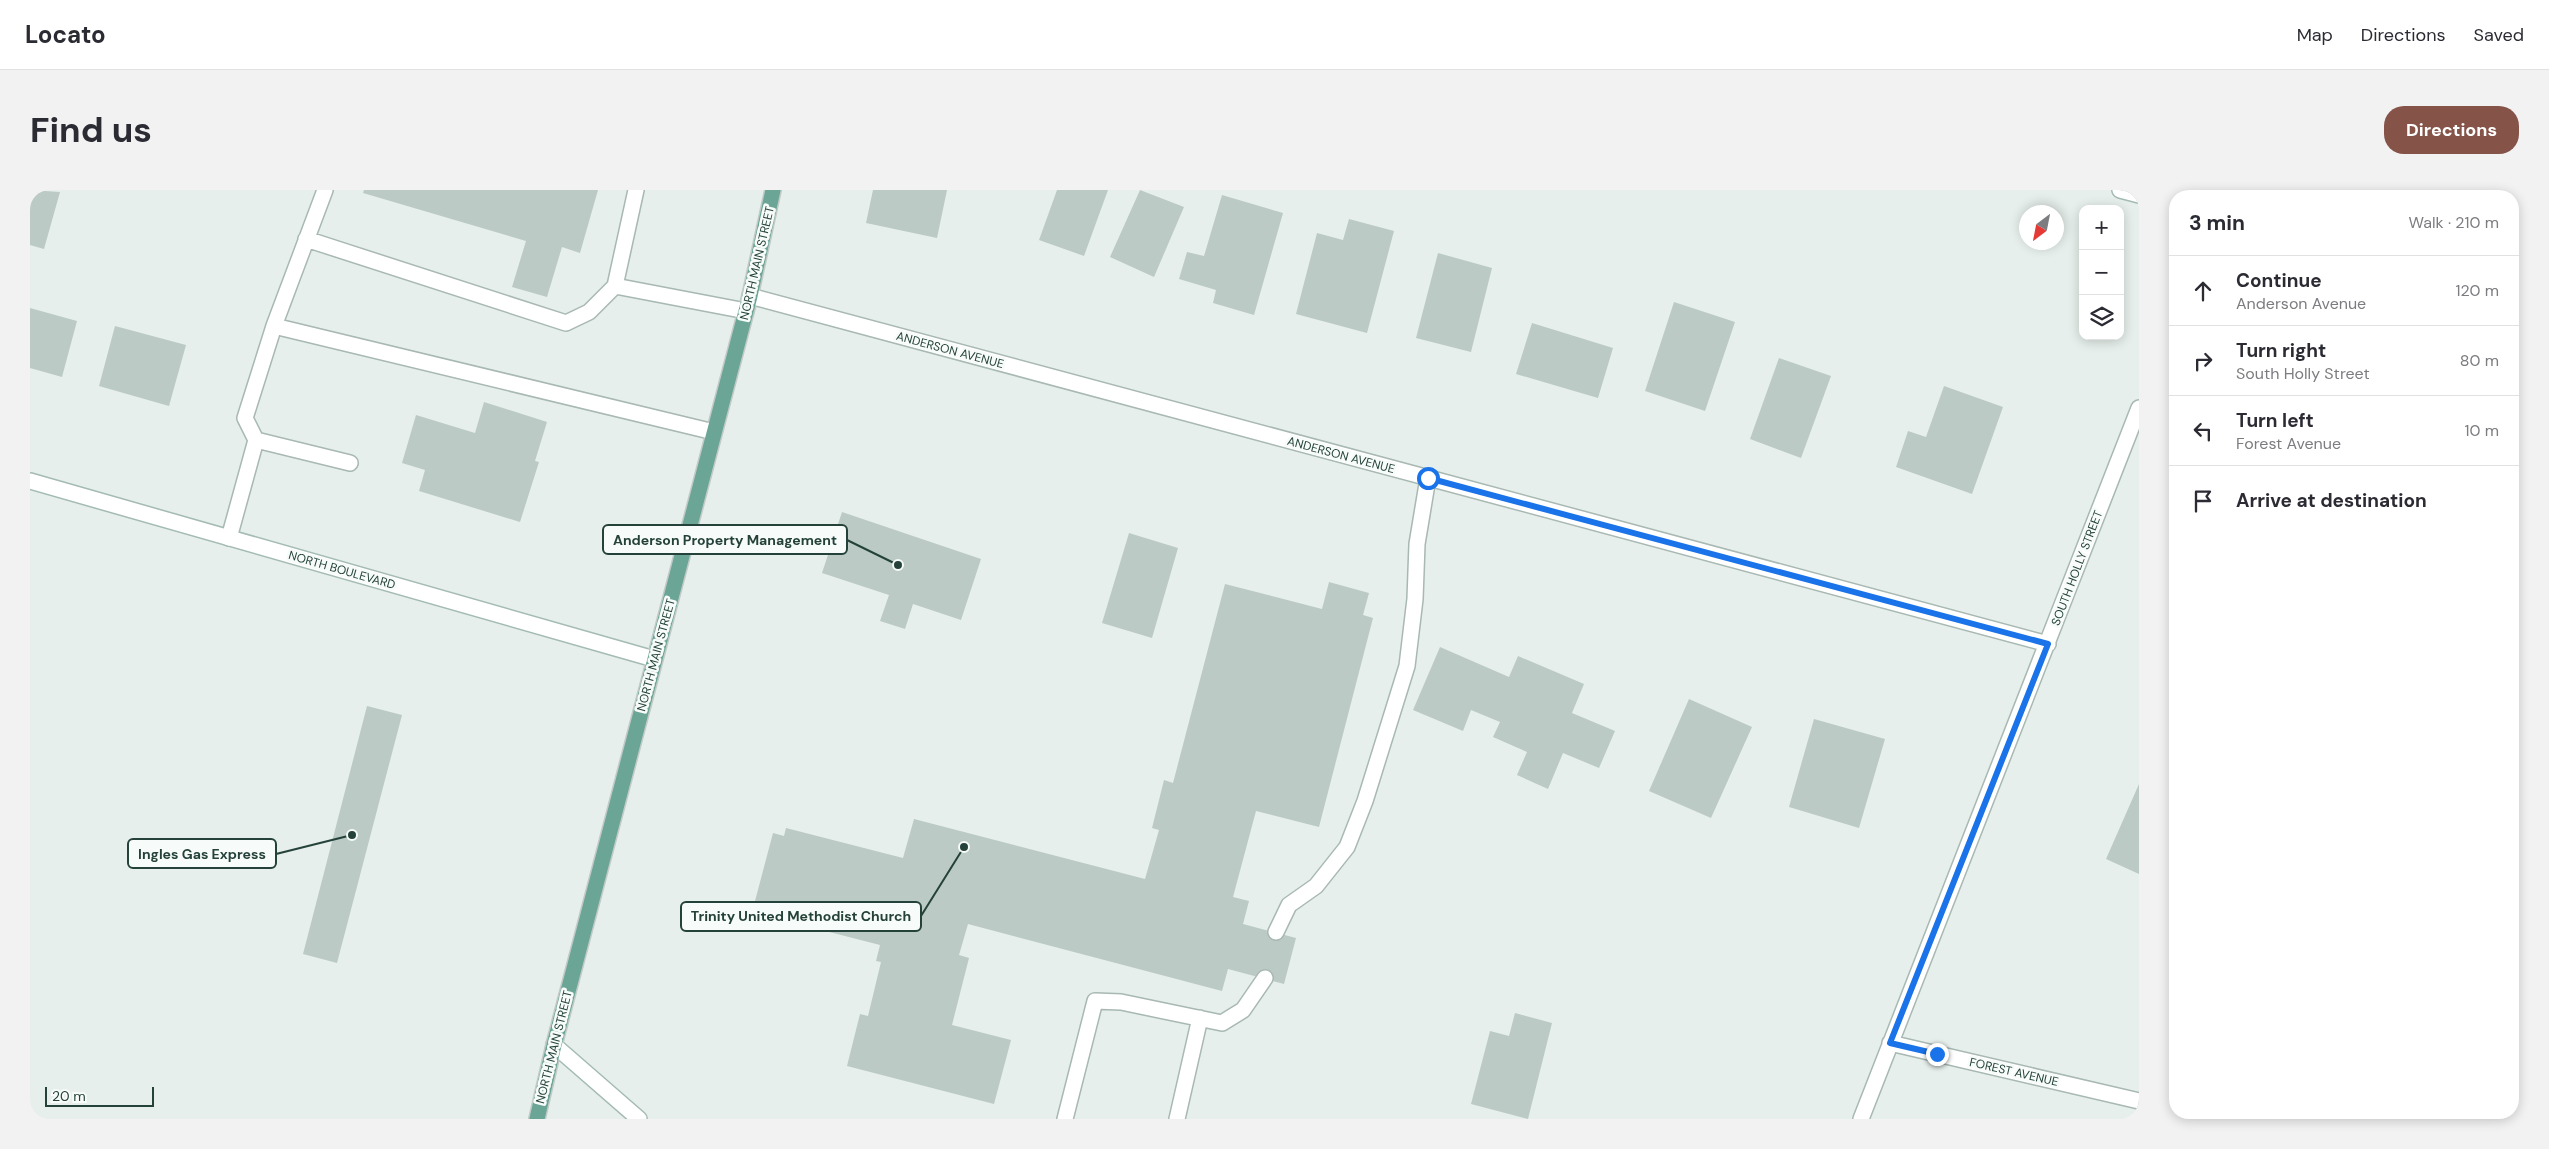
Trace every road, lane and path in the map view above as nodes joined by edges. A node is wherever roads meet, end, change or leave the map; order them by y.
1 (325, 190) edge
2 (636, 190) edge
3 (773, 190) edge
4 (2120, 190) edge
5 (2139, 195) edge
6 (306, 239) junction
7 (615, 286) junction
8 (748, 304) junction
9 (274, 326) junction
10 (2139, 408) edge
11 (714, 432) junction
12 (256, 440) junction
13 (350, 463) dead end
14 (1428, 478) junction
15 (30, 481) edge
16 (229, 538) junction
17 (2048, 644) junction
18 (654, 659) junction
19 (1276, 932) dead end
20 (1265, 978) dead end
21 (1200, 1018) junction
22 (1890, 1043) junction
23 (554, 1045) junction
24 (2139, 1101) edge
25 (537, 1119) edge
26 (639, 1119) edge
27 (1065, 1119) edge
28 (1177, 1119) edge
29 (1862, 1119) edge

1 - 6 street
2 - 7 street
3 - 8 main road, NORTH MAIN STREET
4 - 5 street
6 - 7 street
6 - 9 street
7 - 8 street, ANDERSON AVENUE
8 - 11 main road, NORTH MAIN STREET
8 - 14 street, ANDERSON AVENUE
9 - 11 street
9 - 12 street
10 - 17 street, SOUTH HOLLY STREET
11 - 18 main road, NORTH MAIN STREET
12 - 13 street
12 - 16 street
14 - 17 street, ANDERSON AVENUE
14 - 19 street
15 - 16 street, NORTH BOULEVARD
16 - 18 street, NORTH BOULEVARD
17 - 22 street, SOUTH HOLLY STREET
18 - 23 main road, NORTH MAIN STREET
20 - 21 street
21 - 27 street
21 - 28 street
22 - 24 street, FOREST AVENUE
22 - 29 street, SOUTH HOLLY STREET
23 - 25 main road, NORTH MAIN STREET
23 - 26 street

